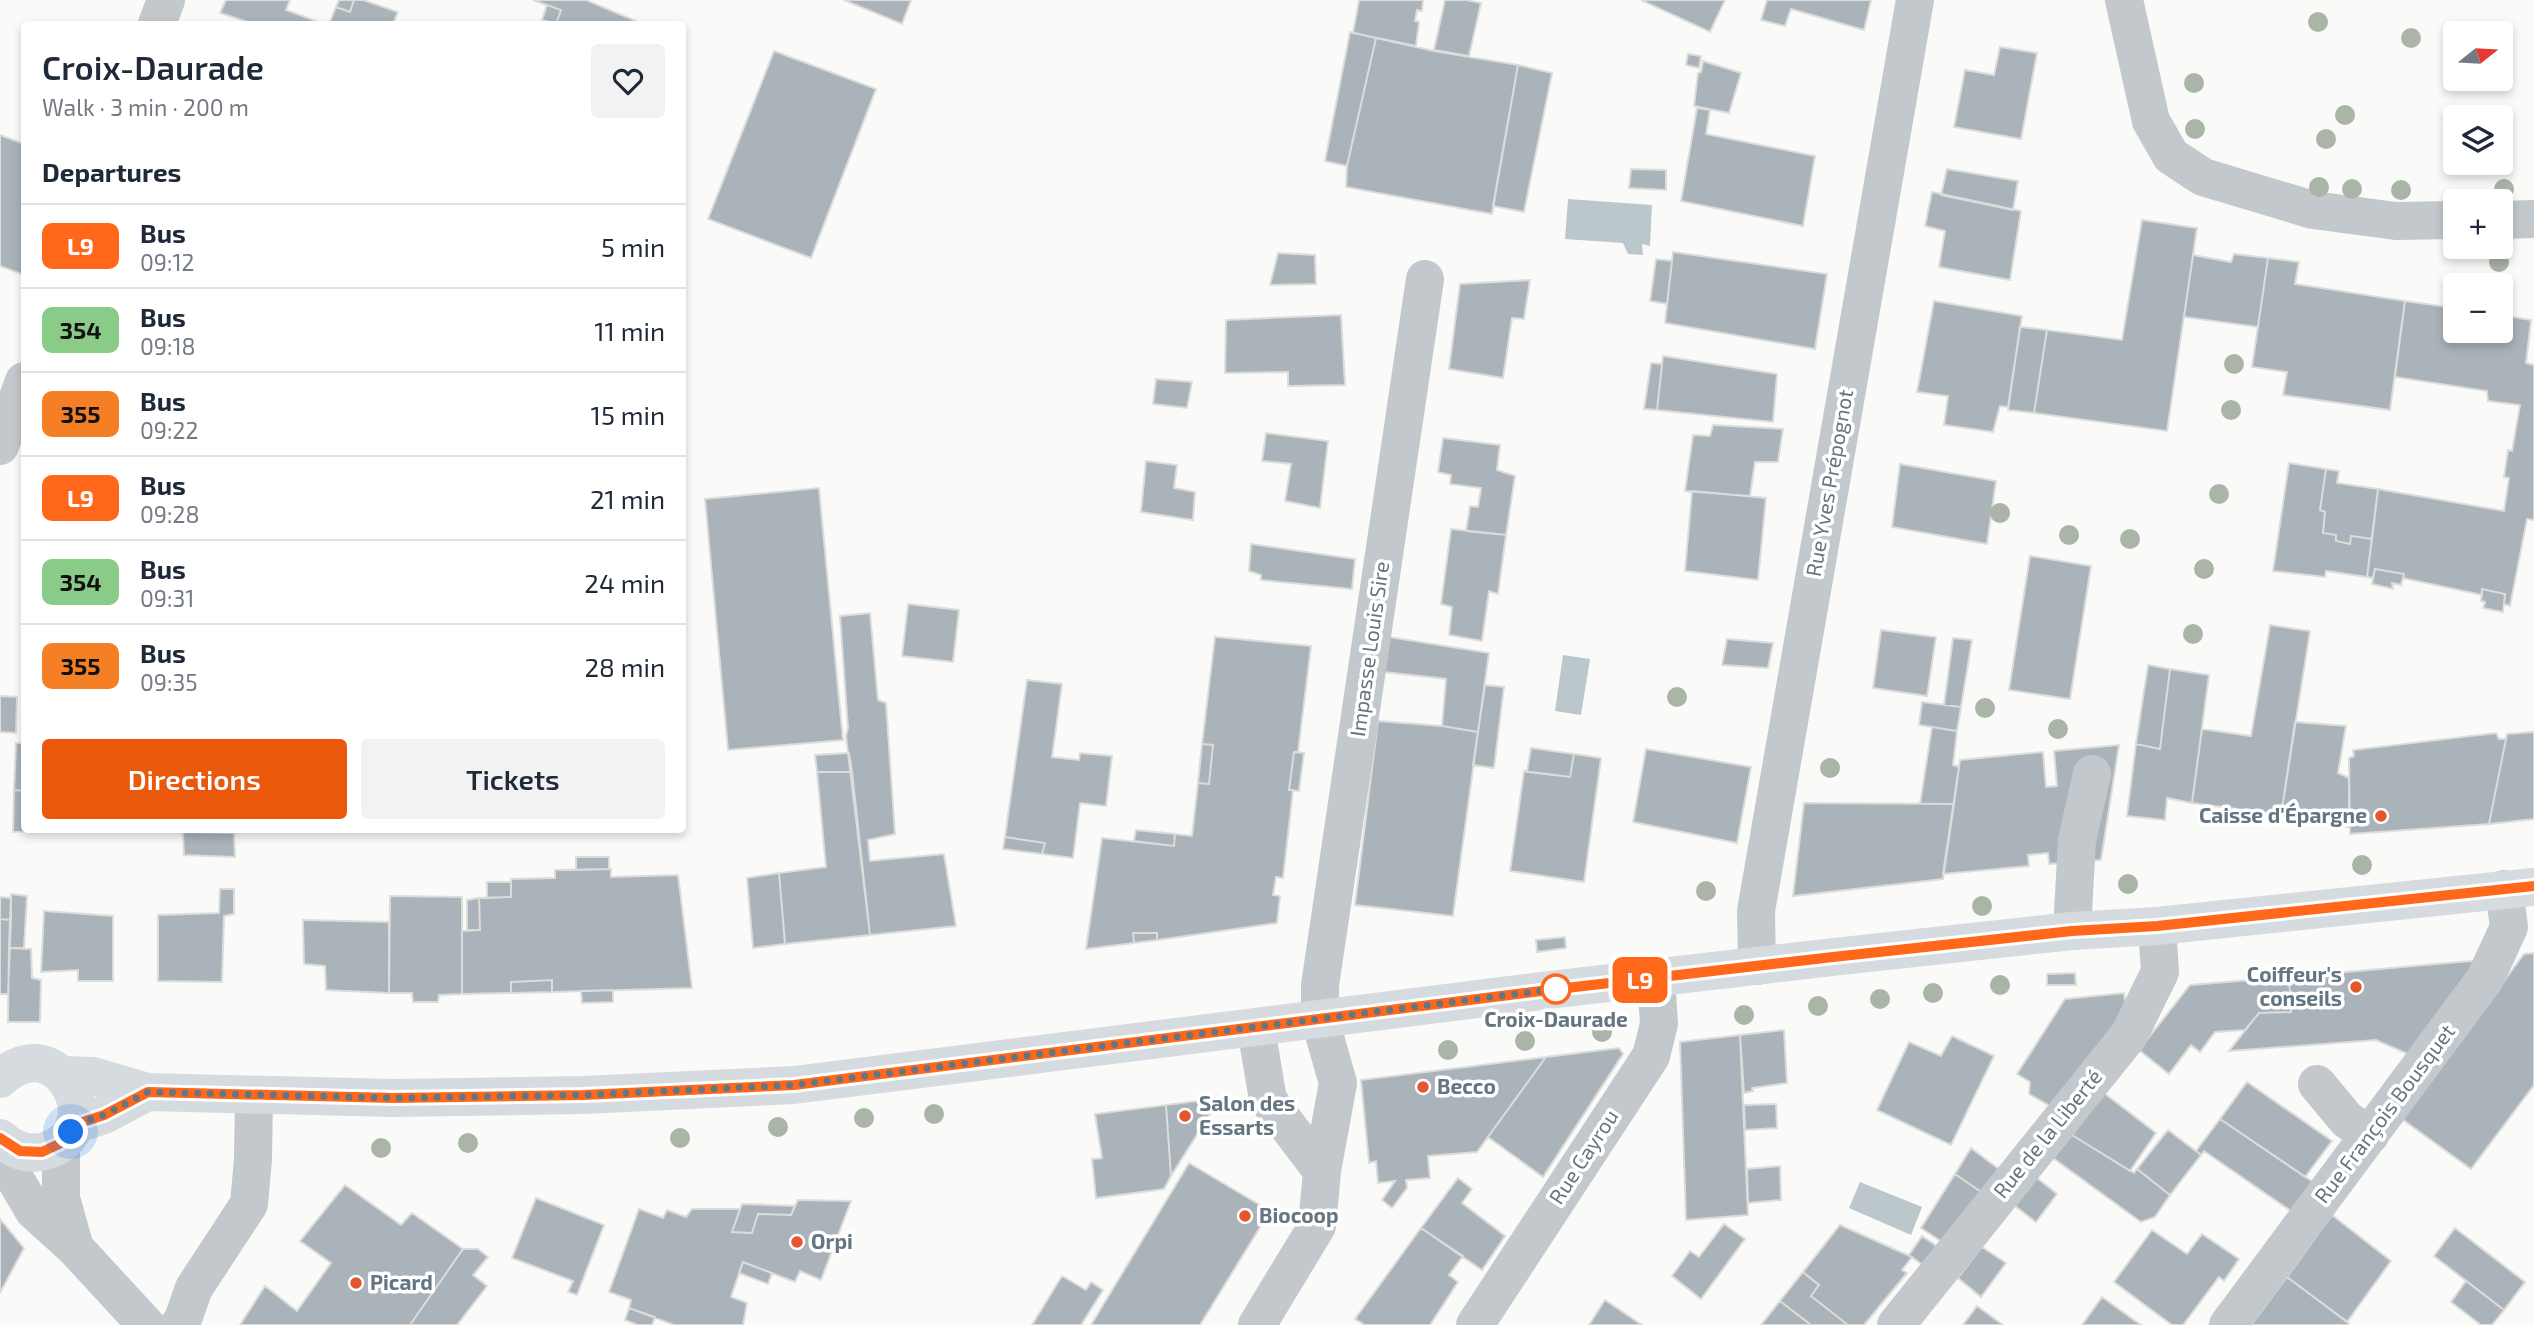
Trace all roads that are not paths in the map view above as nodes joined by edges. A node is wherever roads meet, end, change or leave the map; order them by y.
1 (166, 0) edge
2 (1914, 0) edge
3 (2124, 0) edge
4 (158, 21) edge
5 (2534, 219) edge
6 (2443, 220) edge
7 (2513, 220) edge
8 (1424, 279) dead end
9 (21, 389) edge
10 (0, 446) edge
11 (2092, 775) dead end
12 (2519, 888) edge
13 (2157, 926) junction
14 (2072, 931) junction
15 (1757, 966) junction
16 (1656, 978) junction
17 (1320, 1020) junction
18 (1256, 1028) junction
19 (3, 1073) edge
20 (63, 1075) junction
21 (2317, 1084) dead end
22 (148, 1092) junction
23 (254, 1095) junction
24 (67, 1134) junction
25 (2370, 1135) junction
26 (1, 1139) edge
27 (1322, 1171) junction
28 (75, 1248) junction
29 (146, 1325) edge
30 (179, 1325) edge
31 (1257, 1325) edge
32 (1475, 1325) edge
33 (1896, 1325) edge
34 (2228, 1325) edge

1 - 4 street
2 - 15 street, Rue Yves Prépognot
3 - 6 street
5 - 7 street
8 - 17 street, Impasse Louis Sire
9 - 10 street
11 - 14 street
12 - 13 main road
12 - 25 street, Rue François Bousquet
13 - 14 main road
13 - 33 street, Rue de la Liberté
14 - 15 main road
15 - 16 main road
16 - 17 main road
16 - 32 street, Rue Cayrou
17 - 18 main road
17 - 27 street, Impasse Louis Sire
18 - 23 main road
18 - 27 street
19 - 20 main road
20 - 22 main road
20 - 24 main road
21 - 25 street
22 - 23 main road
22 - 24 main road
23 - 30 street
24 - 26 main road
24 - 28 street
25 - 34 street, Rue François Bousquet
26 - 28 street
27 - 31 street, Impasse Louis Sire
28 - 29 street

